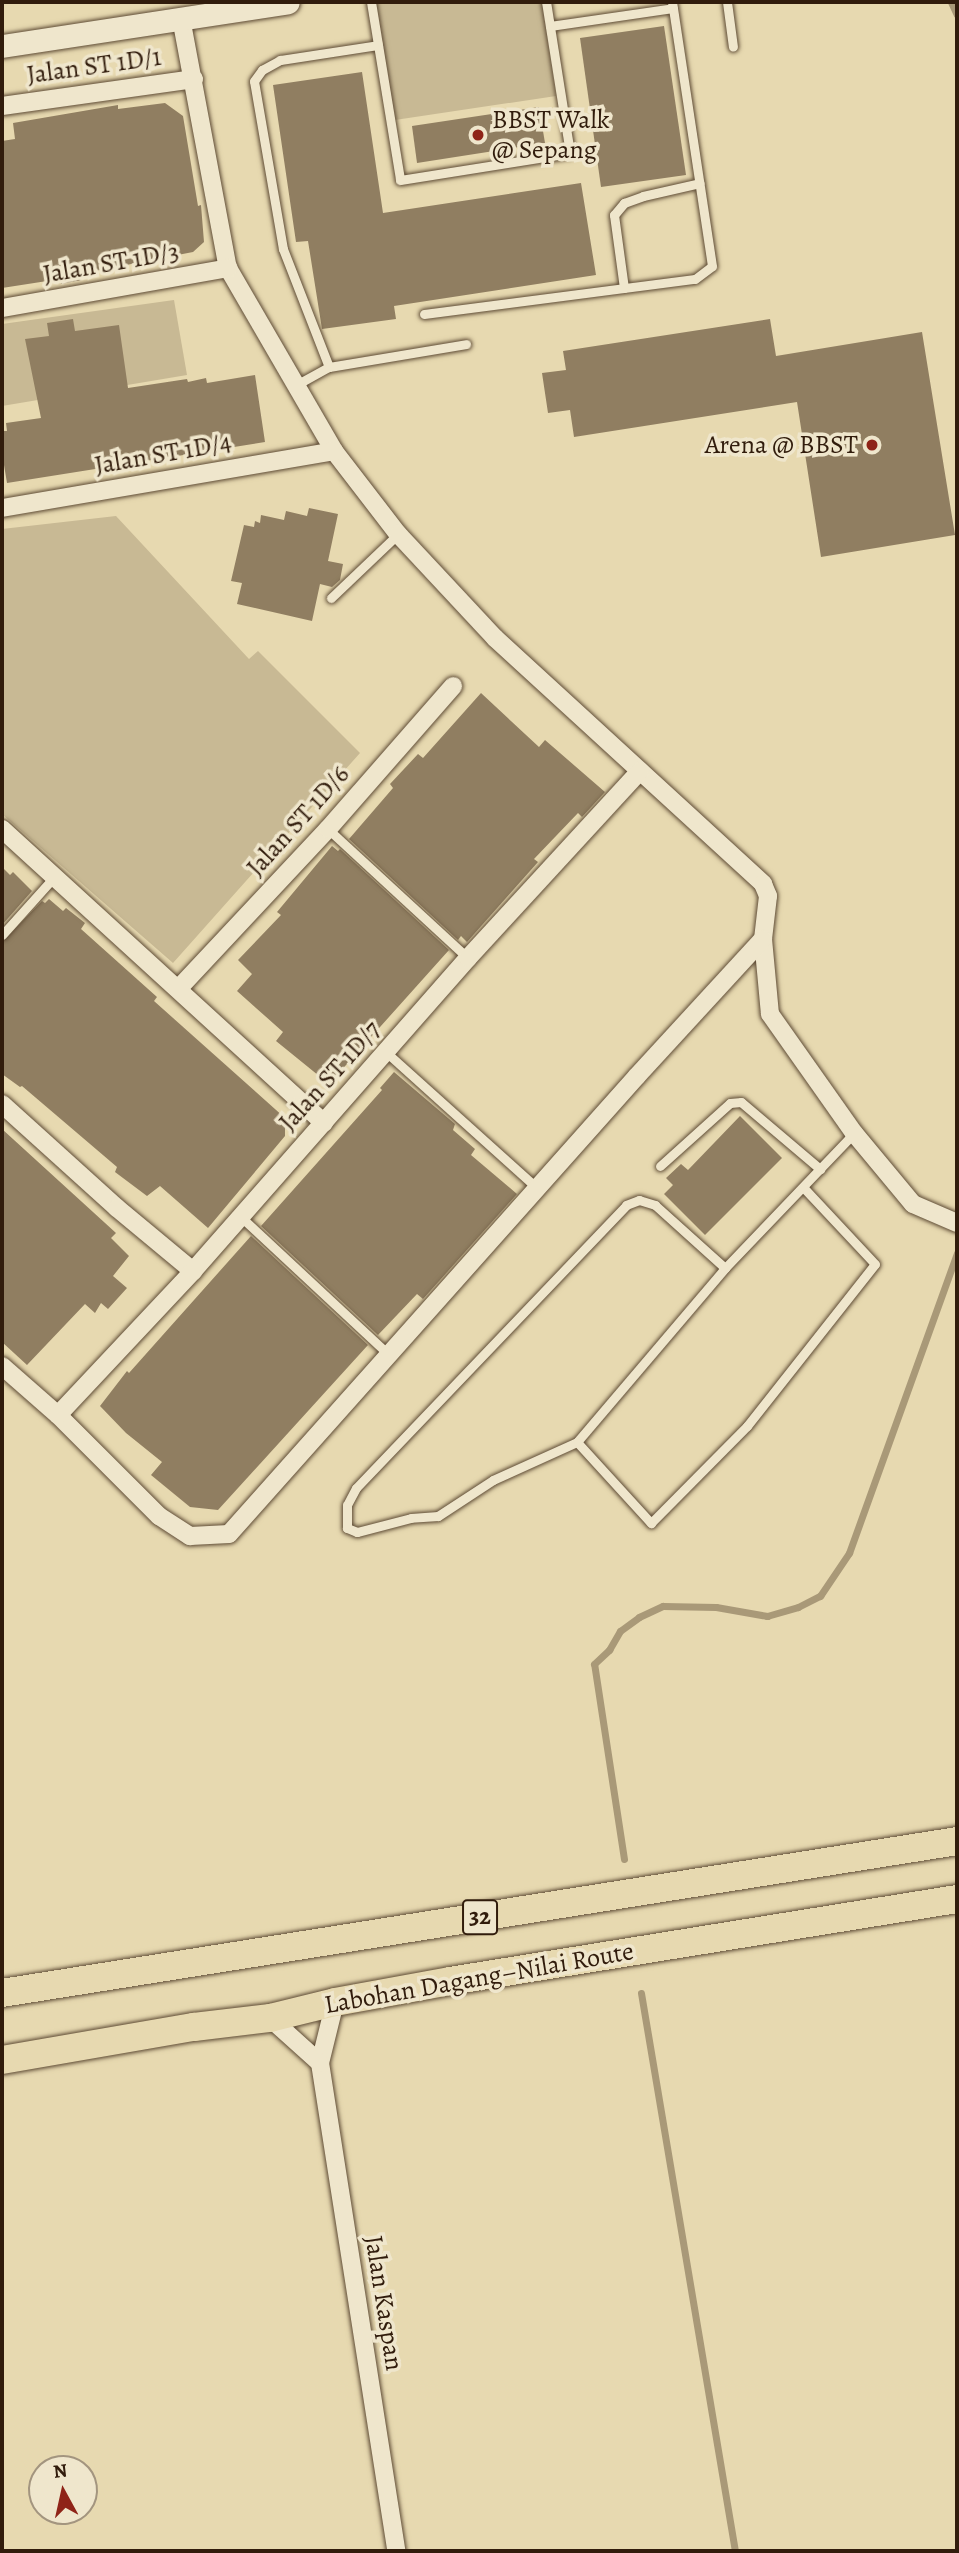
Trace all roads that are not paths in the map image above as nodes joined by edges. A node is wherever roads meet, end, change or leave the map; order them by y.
1 (288, 2) edge
2 (371, 2) edge
3 (546, 2) edge
4 (727, 2) edge
5 (673, 5) edge
6 (181, 18) junction
7 (550, 26) junction
8 (2, 46) edge
9 (378, 46) junction
10 (733, 47) dead end
11 (194, 79) junction
12 (2, 106) edge
13 (700, 183) junction
14 (229, 268) junction
15 (624, 288) junction
16 (2, 308) edge
17 (424, 314) dead end
18 (466, 344) dead end
19 (328, 367) junction
20 (294, 386) junction
21 (334, 451) junction
22 (2, 507) edge
23 (398, 534) junction
24 (331, 598) dead end
25 (453, 686) dead end
26 (640, 771) junction
27 (328, 829) junction
28 (2, 830) edge
29 (54, 877) junction
30 (2, 934) edge
31 (763, 939) junction
32 (468, 958) junction
33 (179, 988) junction
34 (387, 1053) junction
35 (2, 1104) edge
36 (324, 1123) junction
37 (854, 1133) junction
38 (660, 1166) dead end
39 (820, 1169) junction
40 (803, 1187) junction
41 (537, 1188) junction
42 (240, 1216) junction
43 (957, 1223) edge
44 (726, 1268) junction
45 (193, 1271) junction
46 (388, 1354) junction
47 (2, 1366) edge
48 (58, 1415) junction
49 (577, 1442) junction
50 (957, 1841) edge
51 (957, 1899) edge
52 (2, 1993) edge
53 (335, 2001) junction
54 (270, 2018) junction
55 (2, 2045) edge
56 (35, 2055) junction
57 (2, 2060) edge
58 (320, 2063) junction
59 (396, 2551) edge

1 - 6 street
2 - 9 lane
3 - 7 lane
4 - 10 lane
5 - 7 lane
5 - 13 lane
6 - 8 street
6 - 11 street
7 - 9 lane
9 - 19 lane
11 - 12 street, Jalan ST 1D/1
11 - 14 street
13 - 15 lane
13 - 15 lane
14 - 16 street, Jalan ST 1D/3
14 - 20 street
15 - 17 lane
18 - 19 lane
19 - 20 lane
20 - 21 street
21 - 22 street, Jalan ST 1D/4
21 - 23 street
23 - 24 lane
23 - 26 street
25 - 27 street, Jalan ST 1D/6
26 - 31 street
26 - 32 street, Jalan ST 1D/7
27 - 32 lane
27 - 33 street, Jalan ST 1D/6
28 - 29 street
29 - 30 lane
29 - 33 street
31 - 37 street
31 - 41 street
32 - 34 street, Jalan ST 1D/7
33 - 36 street
34 - 36 street, Jalan ST 1D/7
34 - 41 lane
35 - 45 street
36 - 42 street, Jalan ST 1D/7
37 - 39 lane
37 - 43 street
38 - 39 lane
39 - 40 lane
40 - 44 lane
40 - 49 lane
41 - 46 street
42 - 45 street, Jalan ST 1D/7
42 - 46 lane
44 - 49 lane
44 - 49 lane
45 - 48 street, Jalan ST 1D/7
46 - 48 street
47 - 48 street
50 - 52 main road, 32
51 - 53 main road, Labohan Dagang–Nilai Route / 32
53 - 54 main road, Labohan Dagang–Nilai Route / 32
53 - 58 street
54 - 56 main road, Labohan Dagang–Nilai Route / 32
54 - 58 street
55 - 56 main road
56 - 57 main road, Labohan Dagang–Nilai Route / 32
58 - 59 street, Jalan Kaspan

